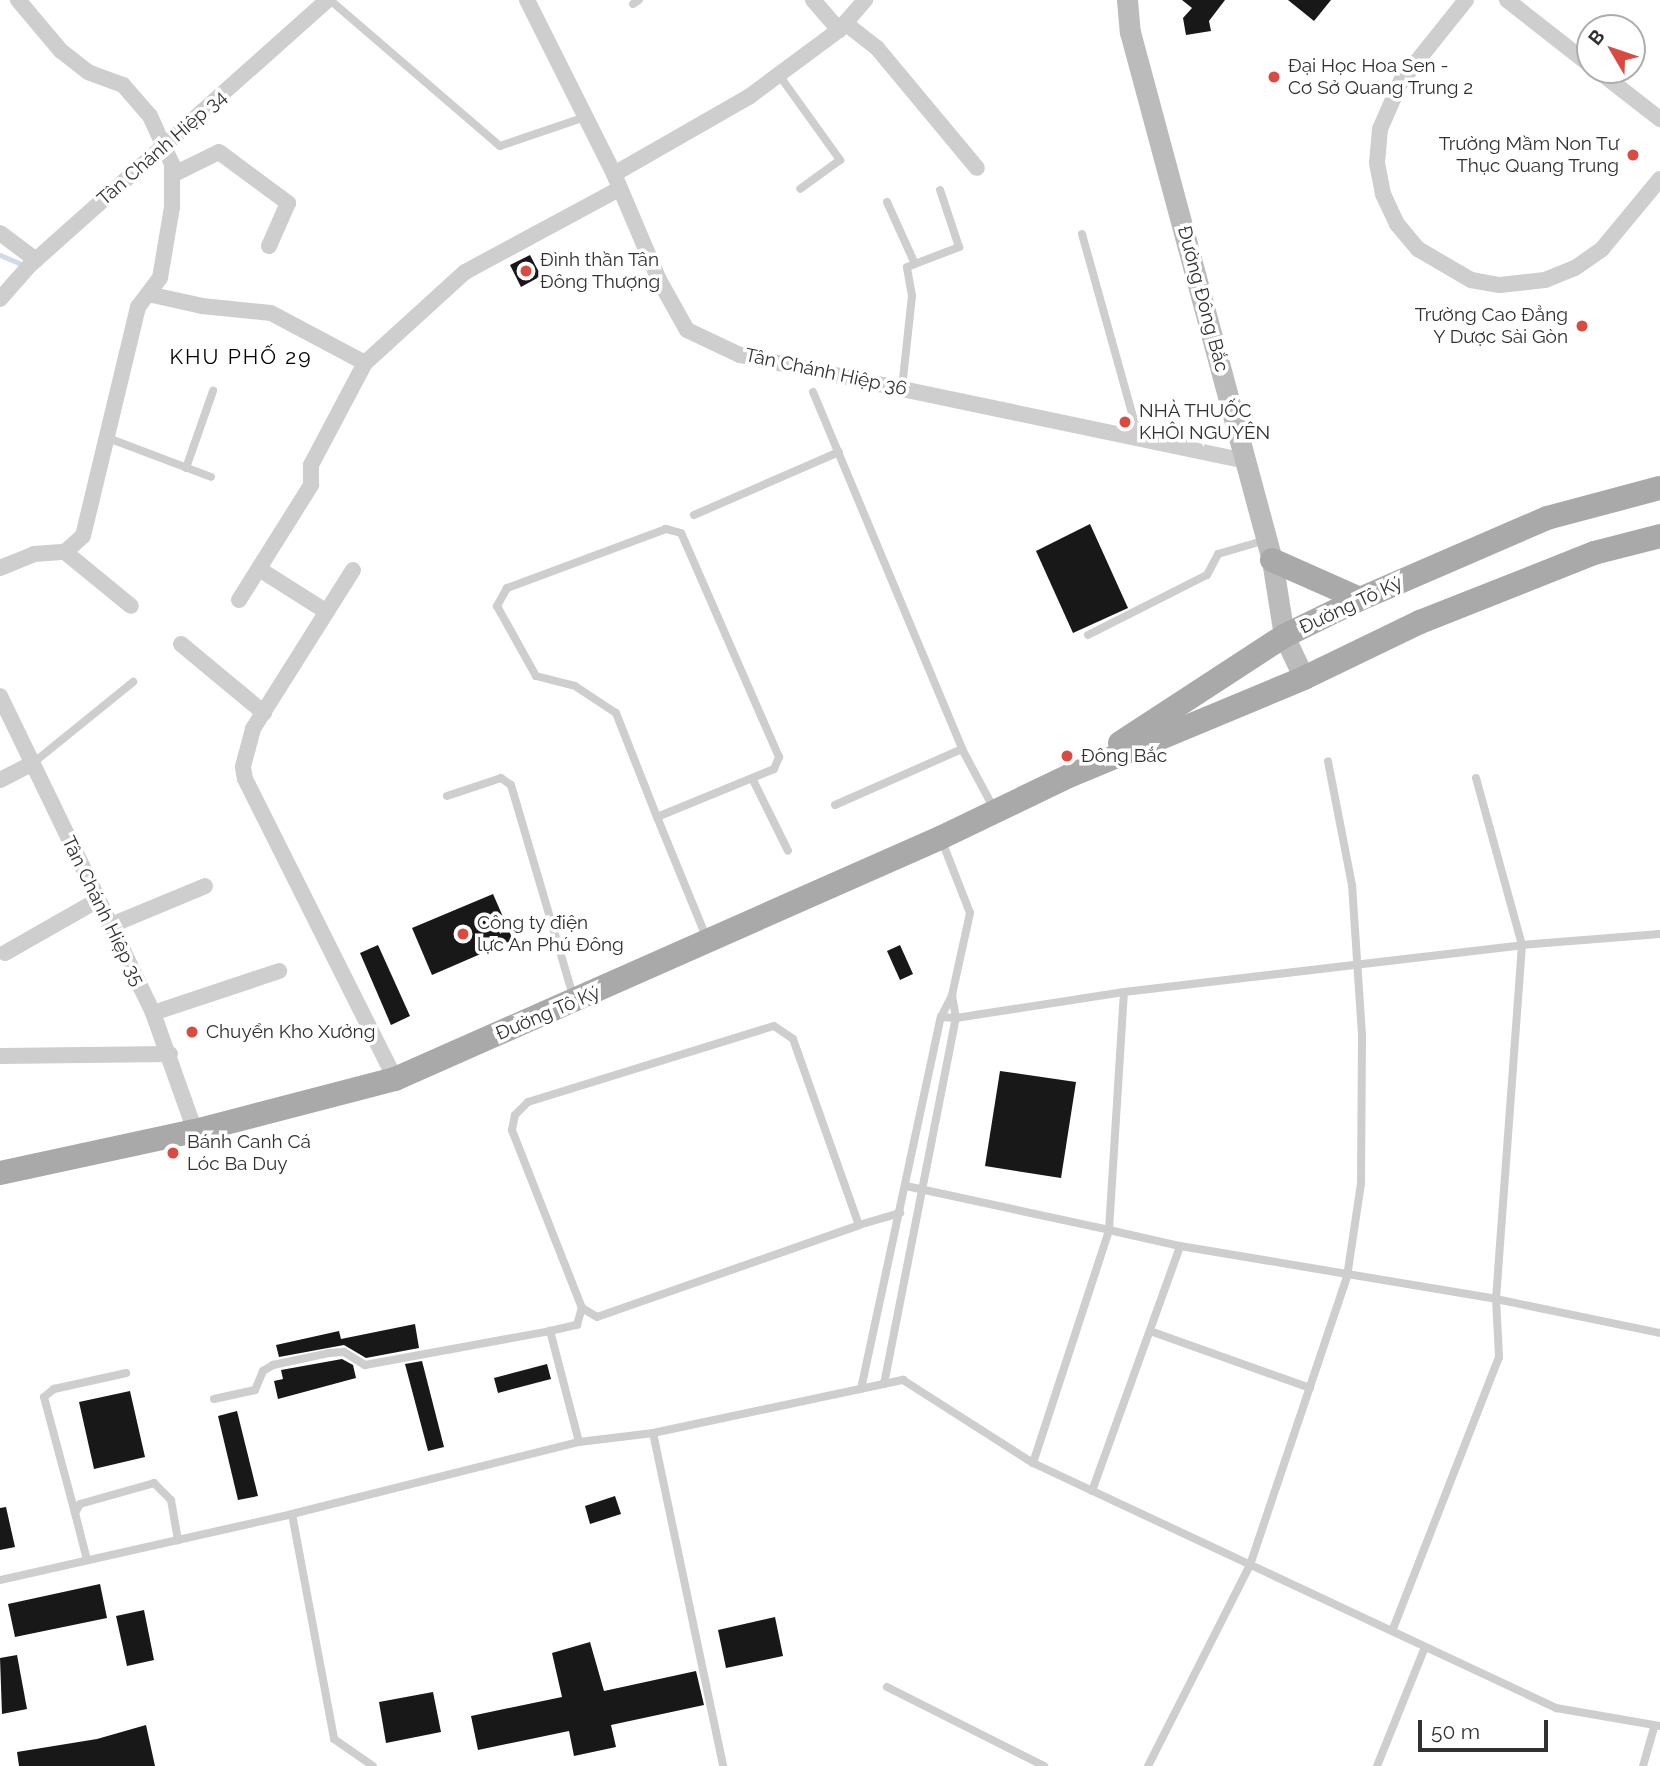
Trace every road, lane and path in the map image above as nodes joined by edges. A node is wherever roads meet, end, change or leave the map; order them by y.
1 (18, 0) edge
2 (328, 0) edge
3 (527, 0) edge
4 (813, 0) edge
5 (865, 0) edge
6 (1127, 0) edge
7 (1466, 0) edge
8 (1507, 0) edge
9 (842, 27) junction
10 (1576, 54) edge
11 (779, 75) junction
12 (1615, 84) edge
13 (586, 117) junction
14 (1660, 119) edge
15 (165, 143) junction
16 (977, 168) dead end
17 (172, 175) junction
18 (1660, 179) edge
19 (617, 182) junction
20 (800, 189) dead end
21 (940, 190) dead end
22 (887, 202) dead end
23 (0, 233) edge
24 (1082, 234) dead end
25 (269, 246) dead end
26 (36, 260) junction
27 (915, 264) junction
28 (148, 294) junction
29 (0, 299) edge
30 (365, 363) junction
31 (902, 388) junction
32 (213, 391) dead end
33 (813, 392) dead end
34 (1138, 435) junction
35 (108, 438) junction
36 (839, 452) junction
37 (1246, 461) junction
38 (186, 468) junction
39 (211, 477) dead end
40 (1660, 488) edge
41 (694, 515) dead end
42 (1660, 536) edge
43 (1269, 550) junction
44 (65, 552) junction
45 (0, 568) edge
46 (259, 569) junction
47 (353, 570) dead end
48 (1360, 599) junction
49 (239, 600) dead end
50 (131, 606) dead end
51 (327, 612) junction
52 (1088, 635) dead end
53 (1284, 636) junction
54 (181, 644) dead end
55 (1304, 678) junction
56 (133, 682) dead end
57 (0, 696) edge
58 (264, 713) junction
59 (962, 749) junction
60 (1328, 761) dead end
61 (33, 763) junction
62 (1069, 776) junction
63 (752, 778) junction
64 (1476, 778) dead end
65 (0, 780) edge
66 (447, 796) dead end
67 (835, 805) dead end
68 (995, 812) junction
69 (657, 817) junction
70 (940, 838) junction
71 (788, 852) dead end
72 (205, 886) dead end
73 (96, 901) junction
74 (108, 926) junction
75 (1660, 934) edge
76 (708, 942) junction
77 (1522, 945) junction
78 (5, 953) dead end
79 (1354, 962) junction
80 (279, 971) dead end
81 (1124, 992) junction
82 (952, 995) junction
83 (575, 1002) junction
84 (153, 1013) junction
85 (941, 1017) junction
86 (956, 1018) junction
87 (1, 1052) edge
88 (170, 1054) junction
89 (395, 1079) junction
90 (195, 1131) junction
91 (0, 1173) edge
92 (906, 1186) junction
93 (925, 1190) junction
94 (900, 1213) junction
95 (859, 1225) junction
96 (1109, 1230) junction
97 (1180, 1246) junction
98 (1347, 1277) junction
99 (1496, 1299) junction
100 (582, 1308) junction
101 (550, 1331) junction
102 (1150, 1331) junction
103 (1660, 1333) edge
104 (127, 1373) dead end
105 (884, 1384) junction
106 (1310, 1388) junction
107 (861, 1389) junction
108 (215, 1399) dead end
109 (653, 1433) junction
110 (579, 1442) junction
111 (1033, 1463) junction
112 (1092, 1491) junction
113 (75, 1513) junction
114 (292, 1514) junction
115 (178, 1540) junction
116 (87, 1560) junction
117 (1250, 1565) junction
118 (0, 1580) edge
119 (1392, 1631) junction
120 (1425, 1647) junction
121 (887, 1687) dead end
122 (1657, 1727) edge
123 (373, 1766) edge
124 (723, 1766) edge
125 (1044, 1766) edge
126 (1148, 1766) edge
127 (1377, 1766) edge
128 (1643, 1766) edge

1 - 15 street
2 - 13 lane
2 - 15 street, Tân Chánh Hiệp 34
3 - 13 street, Tân Chánh Hiệp 36
4 - 9 street
5 - 9 street
6 - 37 street, Đường Đông Bắc
7 - 18 street
8 - 10 street
9 - 11 street
9 - 16 street
11 - 19 street
11 - 20 lane
12 - 14 street
13 - 19 street, Tân Chánh Hiệp 36
15 - 17 street
15 - 26 street, Tân Chánh Hiệp 34
17 - 25 street
17 - 28 street
19 - 30 street
19 - 31 street, Tân Chánh Hiệp 36
21 - 27 lane
22 - 27 lane
23 - 26 street
24 - 34 lane
26 - 29 street, Tân Chánh Hiệp 34
27 - 31 lane
28 - 30 street
28 - 35 street
30 - 46 street
31 - 34 street, Tân Chánh Hiệp 36
32 - 38 lane
33 - 36 lane
34 - 37 street, Tân Chánh Hiệp 36
35 - 38 lane
35 - 44 street
36 - 41 lane
36 - 59 lane
37 - 43 street, Đường Đông Bắc
38 - 39 lane
40 - 48 main road, Đường Tô Ký
42 - 55 main road, Đường Tô Ký
43 - 48 main road
43 - 52 lane
43 - 53 street, Đường Đông Bắc
44 - 45 street
44 - 50 street
46 - 49 street
46 - 51 street
47 - 51 street
48 - 53 main road, Đường Tô Ký
51 - 58 street
53 - 55 street, Đường Đông Bắc
53 - 62 main road, Đường Tô Ký
54 - 58 street
55 - 62 main road, Đường Tô Ký
56 - 61 lane
57 - 61 street, Tân Chánh Hiệp 35
58 - 89 street
59 - 67 lane
59 - 68 lane
60 - 79 lane
61 - 65 street
61 - 73 street, Tân Chánh Hiệp 35
62 - 68 main road, Đường Tô Ký
63 - 69 lane
63 - 69 lane
63 - 71 lane
64 - 77 lane
66 - 83 lane
68 - 70 main road, Đường Tô Ký
69 - 76 lane
70 - 76 main road, Đường Tô Ký
70 - 82 lane
72 - 74 street
73 - 74 street, Tân Chánh Hiệp 35
73 - 78 street
74 - 84 street, Tân Chánh Hiệp 35
75 - 77 lane
76 - 83 main road, Đường Tô Ký
77 - 79 lane
77 - 99 lane
79 - 81 lane
79 - 98 lane
80 - 84 street
81 - 86 lane
81 - 96 lane
82 - 85 lane
82 - 86 lane
83 - 89 main road, Đường Tô Ký
84 - 88 street, Tân Chánh Hiệp 35
85 - 86 lane
85 - 92 lane
86 - 93 lane
87 - 88 street
88 - 90 street, Tân Chánh Hiệp 35
89 - 90 main road, Đường Tô Ký
90 - 91 main road, Đường Tô Ký
92 - 93 lane
92 - 94 lane
93 - 96 lane
93 - 105 lane
94 - 95 lane
94 - 107 lane
95 - 100 lane
95 - 100 lane
96 - 97 lane
96 - 111 lane
97 - 98 lane
97 - 102 lane
98 - 99 lane
98 - 106 lane
99 - 103 lane
99 - 119 lane
100 - 101 lane
101 - 108 lane
101 - 110 lane
102 - 106 lane
102 - 112 lane
104 - 113 lane
105 - 107 lane
105 - 111 lane
106 - 117 lane
107 - 109 lane
109 - 110 lane
109 - 124 lane
110 - 114 lane
111 - 112 lane
112 - 117 lane
113 - 115 lane
113 - 116 lane
114 - 115 lane
114 - 123 lane
115 - 116 lane
116 - 118 lane
117 - 119 lane
117 - 126 lane
119 - 120 lane
120 - 122 lane
120 - 127 lane
121 - 125 lane
122 - 128 lane

